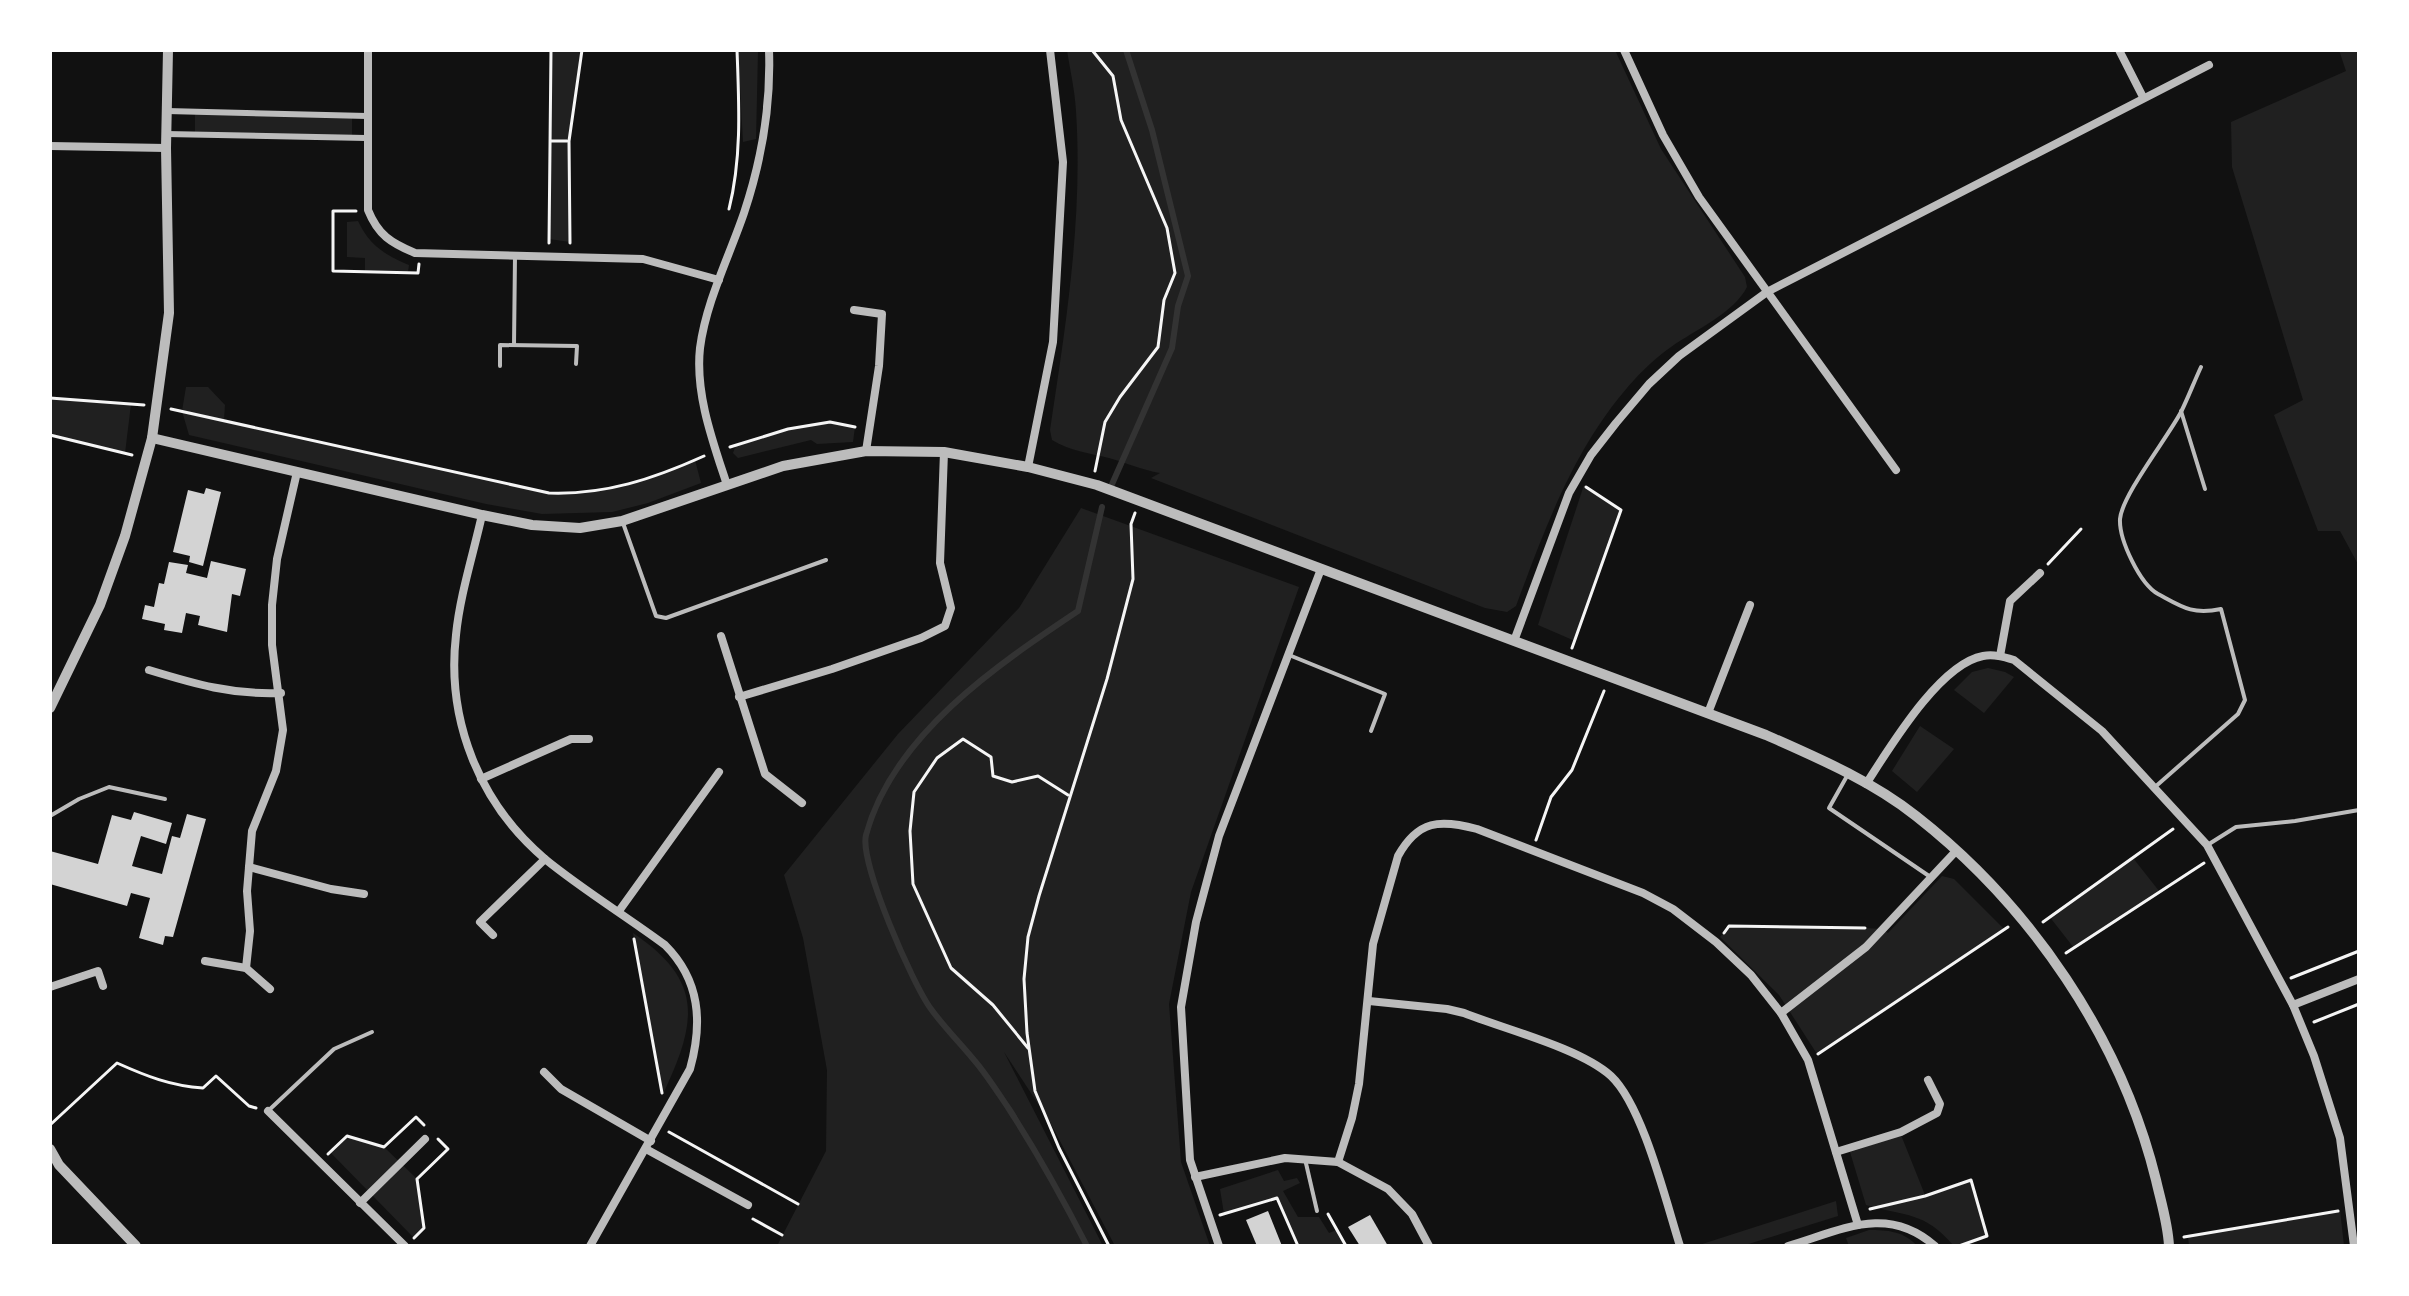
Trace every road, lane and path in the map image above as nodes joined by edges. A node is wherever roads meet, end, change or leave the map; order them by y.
1 (168, 50) edge
2 (368, 50) edge
3 (551, 50) edge
4 (582, 50) edge
5 (737, 50) edge
6 (769, 50) edge
7 (1050, 50) edge
8 (1092, 50) edge
9 (1624, 50) edge
10 (2119, 50) edge
11 (2209, 65) dead end
12 (2143, 97) junction
13 (167, 111) junction
14 (367, 116) junction
15 (166, 134) junction
16 (366, 138) junction
17 (551, 141) junction
18 (569, 141) junction
19 (50, 146) edge
20 (166, 148) junction
21 (368, 210) junction
22 (729, 211) dead end
23 (420, 252) junction
24 (515, 254) junction
25 (549, 255) junction
26 (570, 255) junction
27 (719, 280) junction
28 (1767, 292) junction
29 (854, 310) dead end
30 (514, 345) junction
31 (576, 364) dead end
32 (500, 366) dead end
33 (2201, 367) dead end
34 (50, 398) edge
35 (157, 406) junction
36 (2181, 411) junction
37 (870, 430) junction
38 (50, 435) edge
39 (152, 438) junction
40 (716, 451) junction
41 (866, 451) junction
42 (944, 452) junction
43 (147, 459) junction
44 (1028, 467) junction
45 (1896, 470) dead end
46 (297, 472) junction
47 (1095, 473) dead end
48 (1576, 481) junction
49 (727, 485) junction
50 (2205, 489) dead end
51 (482, 515) junction
52 (1134, 516) dead end
53 (622, 521) junction
54 (2081, 529) dead end
55 (826, 560) dead end
56 (1321, 569) junction
57 (2040, 573) joint
58 (1750, 605) dead end
59 (721, 636) dead end
60 (1514, 641) junction
61 (1289, 655) junction
62 (2000, 656) junction
63 (1568, 661) junction
64 (149, 670) dead end
65 (1610, 676) junction
66 (281, 693) junction
67 (739, 697) junction
68 (50, 708) edge
69 (1708, 713) junction
70 (1371, 731) dead end
71 (589, 739) dead end
72 (719, 772) dead end
73 (1848, 774) junction
74 (481, 779) junction
75 (1866, 784) junction
76 (2155, 787) junction
77 (1068, 795) junction
78 (165, 799) dead end
79 (802, 803) dead end
80 (2359, 810) edge
81 (50, 816) edge
82 (2184, 821) junction
83 (2207, 845) junction
84 (1533, 850) junction
85 (1956, 851) junction
86 (2213, 857) junction
87 (545, 859) junction
88 (249, 867) junction
89 (1929, 876) junction
90 (364, 894) dead end
91 (619, 911) junction
92 (2020, 918) junction
93 (630, 920) junction
94 (1882, 929) junction
95 (2031, 932) junction
96 (493, 935) dead end
97 (1716, 942) junction
98 (2359, 951) edge
99 (205, 961) dead end
100 (2053, 961) junction
101 (246, 968) junction
102 (2359, 979) edge
103 (2280, 983) junction
104 (103, 986) dead end
105 (50, 987) edge
106 (270, 989) dead end
107 (1369, 1001) junction
108 (2359, 1004) edge
109 (2293, 1005) junction
110 (1781, 1013) junction
111 (2302, 1027) junction
112 (372, 1032) dead end
113 (1030, 1051) junction
114 (1808, 1060) junction
115 (544, 1072) dead end
116 (1928, 1080) dead end
117 (268, 1111) junction
118 (665, 1114) junction
119 (50, 1125) edge
120 (658, 1127) junction
121 (425, 1139) dead end
122 (648, 1145) junction
123 (50, 1149) edge
124 (1836, 1152) junction
125 (1304, 1158) junction
126 (1338, 1162) junction
127 (1195, 1177) junction
128 (360, 1203) junction
129 (798, 1204) dead end
130 (748, 1205) dead end
131 (2349, 1208) junction
132 (1317, 1211) joint
133 (1855, 1214) junction
134 (1209, 1218) junction
135 (1858, 1225) junction
136 (2169, 1243) edge
137 (136, 1246) edge
138 (405, 1246) edge
139 (590, 1246) edge
140 (1109, 1246) edge
141 (1219, 1246) edge
142 (1298, 1246) edge
143 (1346, 1246) edge
144 (1429, 1246) edge
145 (1680, 1246) edge
146 (1788, 1246) edge
147 (1935, 1246) edge
148 (1959, 1246) edge
149 (2354, 1246) edge

1 - 13 street
2 - 14 street
3 - 17 path
4 - 18 path
5 - 22 path
6 - 27 street
7 - 44 street
8 - 47 path
9 - 28 street
10 - 12 street
11 - 12 street
12 - 28 street
13 - 14 street
13 - 15 street
14 - 16 street
15 - 16 street
15 - 20 street
16 - 21 street
17 - 18 path
17 - 25 path
18 - 26 path
19 - 20 street
20 - 35 street
21 - 23 street
21 - 23 path
23 - 24 street
24 - 25 street
24 - 30 lane
25 - 26 street
26 - 27 street
27 - 40 street
28 - 45 street
28 - 48 street
29 - 37 street
30 - 31 lane
30 - 32 lane
33 - 36 lane
34 - 35 path
35 - 39 street
35 - 40 path
36 - 50 lane
36 - 76 lane
37 - 40 path
37 - 41 street
38 - 43 path
39 - 43 street
39 - 46 street
40 - 49 street
41 - 42 street
41 - 49 street
42 - 44 street
42 - 67 street
43 - 68 street
44 - 56 street
46 - 51 street
46 - 66 street
48 - 60 street
48 - 63 path
49 - 53 street
51 - 53 street
51 - 74 street
52 - 77 path
53 - 55 lane
54 - 57 path
56 - 60 street
56 - 61 street
57 - 62 street
58 - 69 street
59 - 67 street
60 - 63 street
61 - 70 lane
61 - 127 street
62 - 75 street
62 - 76 street
63 - 65 street
64 - 66 street
65 - 69 street
65 - 84 path
66 - 88 street
67 - 79 street
69 - 73 street
71 - 74 street
72 - 91 street
73 - 75 street
73 - 89 lane
74 - 87 street
75 - 85 street
76 - 82 street
77 - 113 path
77 - 113 path
78 - 81 lane
80 - 83 lane
82 - 83 street
82 - 95 path
83 - 86 street
84 - 97 street
84 - 107 street
85 - 89 street
85 - 92 street
86 - 100 path
86 - 103 street
87 - 91 street
87 - 96 street
88 - 90 street
88 - 101 street
89 - 94 street
91 - 93 street
92 - 95 street
92 - 114 path
93 - 118 path
93 - 118 street
94 - 97 path
94 - 110 street
95 - 100 street
97 - 110 street
98 - 103 path
99 - 101 street
100 - 136 street
101 - 106 street
102 - 109 street
103 - 109 street
104 - 105 street
107 - 126 street
107 - 145 street
108 - 111 path
109 - 111 street
110 - 114 street
111 - 131 street
112 - 117 lane
113 - 140 path
114 - 124 street
115 - 122 street
116 - 124 street
117 - 119 path
117 - 128 street
118 - 120 street
120 - 122 street
120 - 129 path
121 - 128 street
122 - 130 street
122 - 139 street
123 - 137 street
124 - 133 street
125 - 126 street
125 - 127 street
125 - 132 lane
126 - 144 street
127 - 134 street
128 - 138 street
131 - 136 path
131 - 149 street
132 - 143 path
133 - 135 street
133 - 148 path
134 - 141 street
134 - 142 path
135 - 146 street
135 - 147 street

